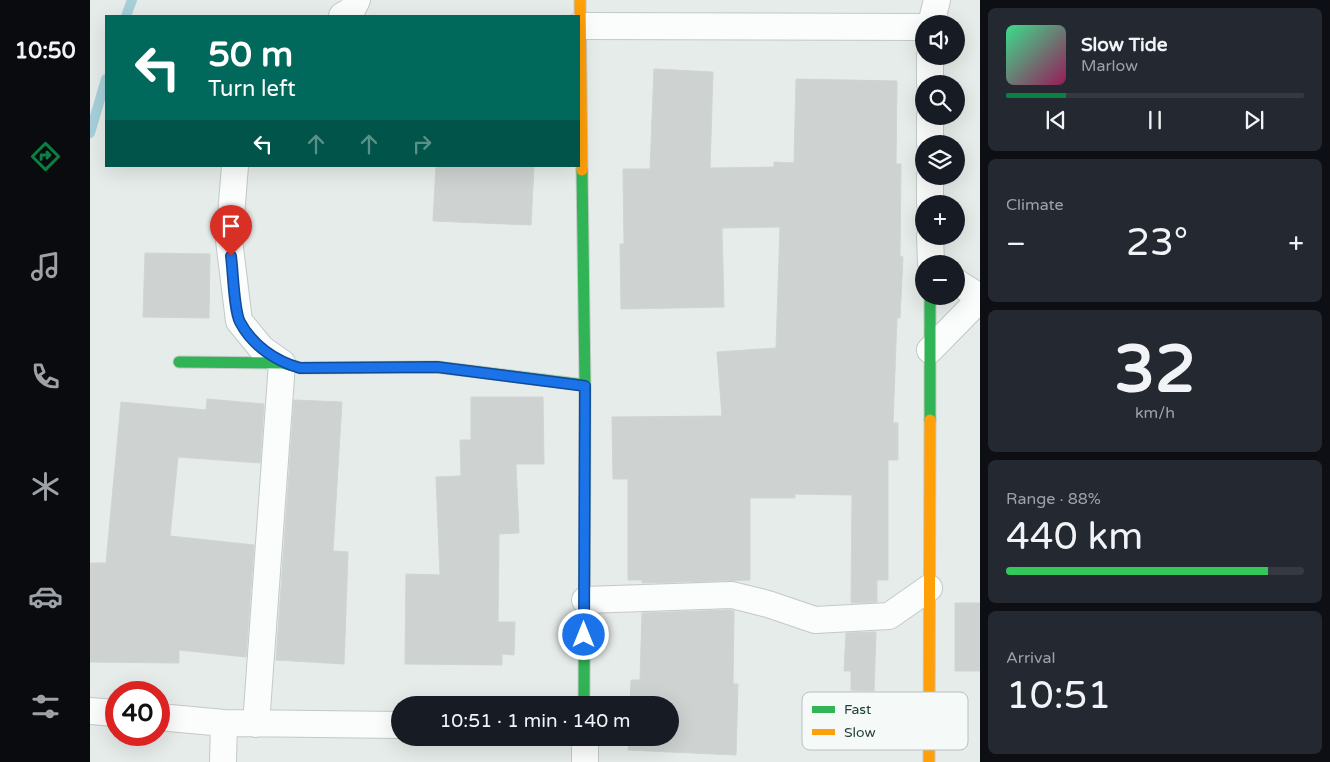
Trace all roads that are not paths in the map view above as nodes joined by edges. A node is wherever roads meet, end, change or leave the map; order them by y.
1 (357, 0) edge
2 (580, 0) edge
3 (937, 0) edge
4 (344, 15) edge
5 (579, 15) edge
6 (933, 15) edge
7 (580, 26) edge
8 (915, 27) edge
9 (580, 86) edge
10 (236, 167) edge
11 (965, 288) edge
12 (980, 298) edge
13 (930, 305) edge
14 (930, 350) junction
15 (178, 362) dead end
16 (282, 363) junction
17 (585, 386) junction
18 (929, 588) junction
19 (584, 600) junction
20 (929, 692) edge
21 (584, 696) edge
22 (90, 711) edge
23 (105, 712) edge
24 (170, 718) edge
25 (224, 723) junction
26 (256, 724) junction
27 (391, 725) edge
28 (585, 746) edge
29 (223, 762) edge
30 (585, 762) edge

1 - 4 street
2 - 5 street
3 - 6 street
7 - 8 street
9 - 17 street
10 - 16 street
11 - 12 street
12 - 14 street
13 - 14 street
14 - 18 street
15 - 16 street
16 - 17 street
16 - 26 street
17 - 19 street
18 - 19 street
18 - 20 street
19 - 21 street
22 - 23 street
24 - 25 street
25 - 26 street
25 - 29 street
26 - 27 street
28 - 30 street

